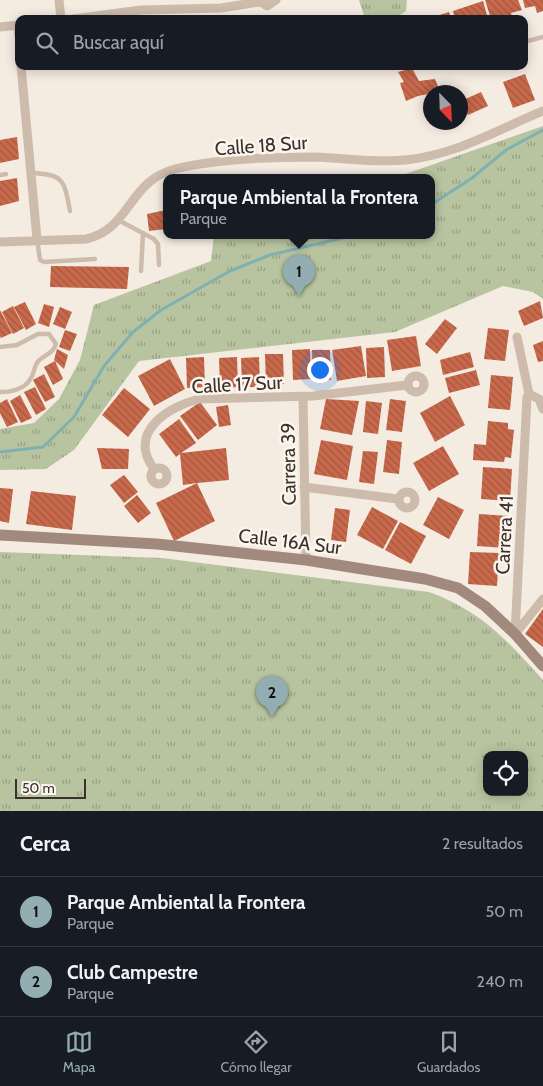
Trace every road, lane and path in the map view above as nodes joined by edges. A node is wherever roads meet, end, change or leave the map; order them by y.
1 (59, 0) edge
2 (276, 0) edge
3 (259, 1) edge
4 (61, 15) edge
5 (103, 15) edge
6 (15, 25) edge
7 (0, 27) edge
8 (543, 36) edge
9 (528, 41) edge
10 (21, 70) edge
11 (543, 111) edge
12 (31, 173) junction
13 (6, 174) dead end
14 (0, 175) edge
15 (70, 211) dead end
16 (118, 220) junction
17 (143, 233) junction
18 (38, 239) junction
19 (0, 242) edge
20 (95, 259) dead end
21 (159, 266) dead end
22 (141, 271) dead end
23 (517, 337) dead end
24 (0, 347) edge
25 (407, 385) dead end
26 (0, 392) edge
27 (529, 394) junction
28 (303, 397) junction
29 (543, 409) edge
30 (154, 469) dead end
31 (304, 487) junction
32 (398, 499) dead end
33 (0, 535) edge
34 (306, 560) junction
35 (543, 599) edge
36 (515, 634) junction
37 (543, 666) edge

1 - 4 street
2 - 3 street
3 - 5 street
6 - 7 street
8 - 9 lane
10 - 12 street
11 - 16 street, Calle 18 Sur
12 - 15 lane
12 - 18 street
13 - 14 lane
16 - 17 lane
16 - 18 street, Calle 18 Sur
17 - 21 lane
17 - 22 lane
18 - 19 street, Calle 18 Sur
18 - 20 lane
23 - 27 street, Carrera 41
24 - 26 lane
25 - 28 street, Calle 17 Sur
27 - 29 street
27 - 36 street, Carrera 41
28 - 30 street, Calle 17 Sur
28 - 31 street, Carrera 39
31 - 32 street
31 - 34 street, Carrera 39
33 - 34 street, Calle 16A Sur
34 - 36 street, Calle 16A Sur
35 - 36 street
36 - 37 street, Calle 16A Sur

